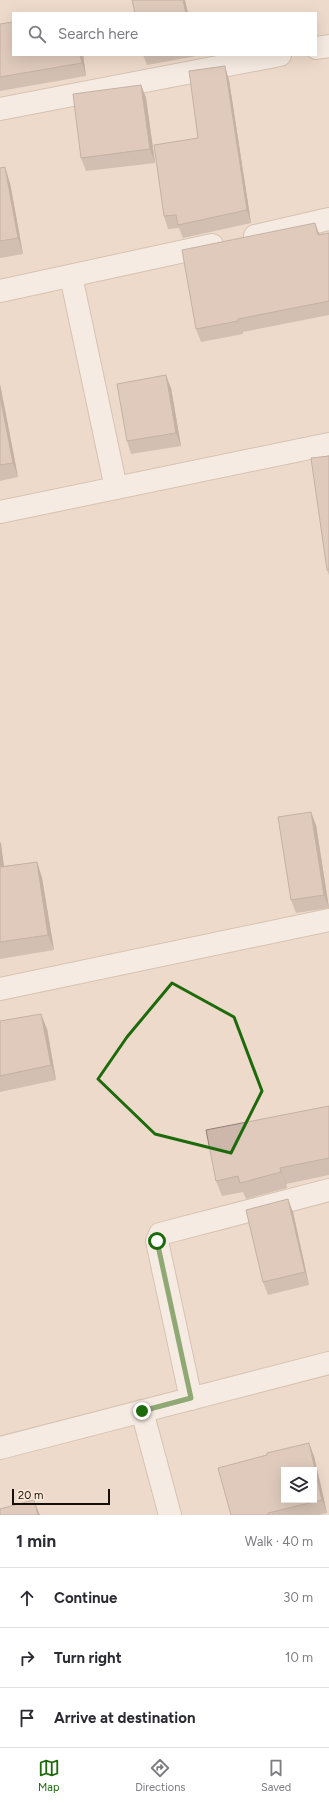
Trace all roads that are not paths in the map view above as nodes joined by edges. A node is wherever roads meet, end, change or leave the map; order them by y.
1 (329, 46) edge
2 (317, 48) edge
3 (275, 56) edge
4 (0, 109) edge
5 (329, 219) edge
6 (71, 276) junction
7 (0, 291) edge
8 (329, 444) edge
9 (116, 488) junction
10 (0, 512) edge
11 (329, 920) edge
12 (0, 988) edge
13 (329, 1190) edge
14 (329, 1363) edge
15 (191, 1398) junction
16 (142, 1411) junction
17 (0, 1448) edge
18 (170, 1515) edge

1 - 2 street
3 - 4 street
5 - 6 street
6 - 7 street
6 - 9 street
8 - 9 street
9 - 10 street
11 - 12 street
13 - 15 street
14 - 15 street
15 - 16 street
16 - 17 street
16 - 18 street

